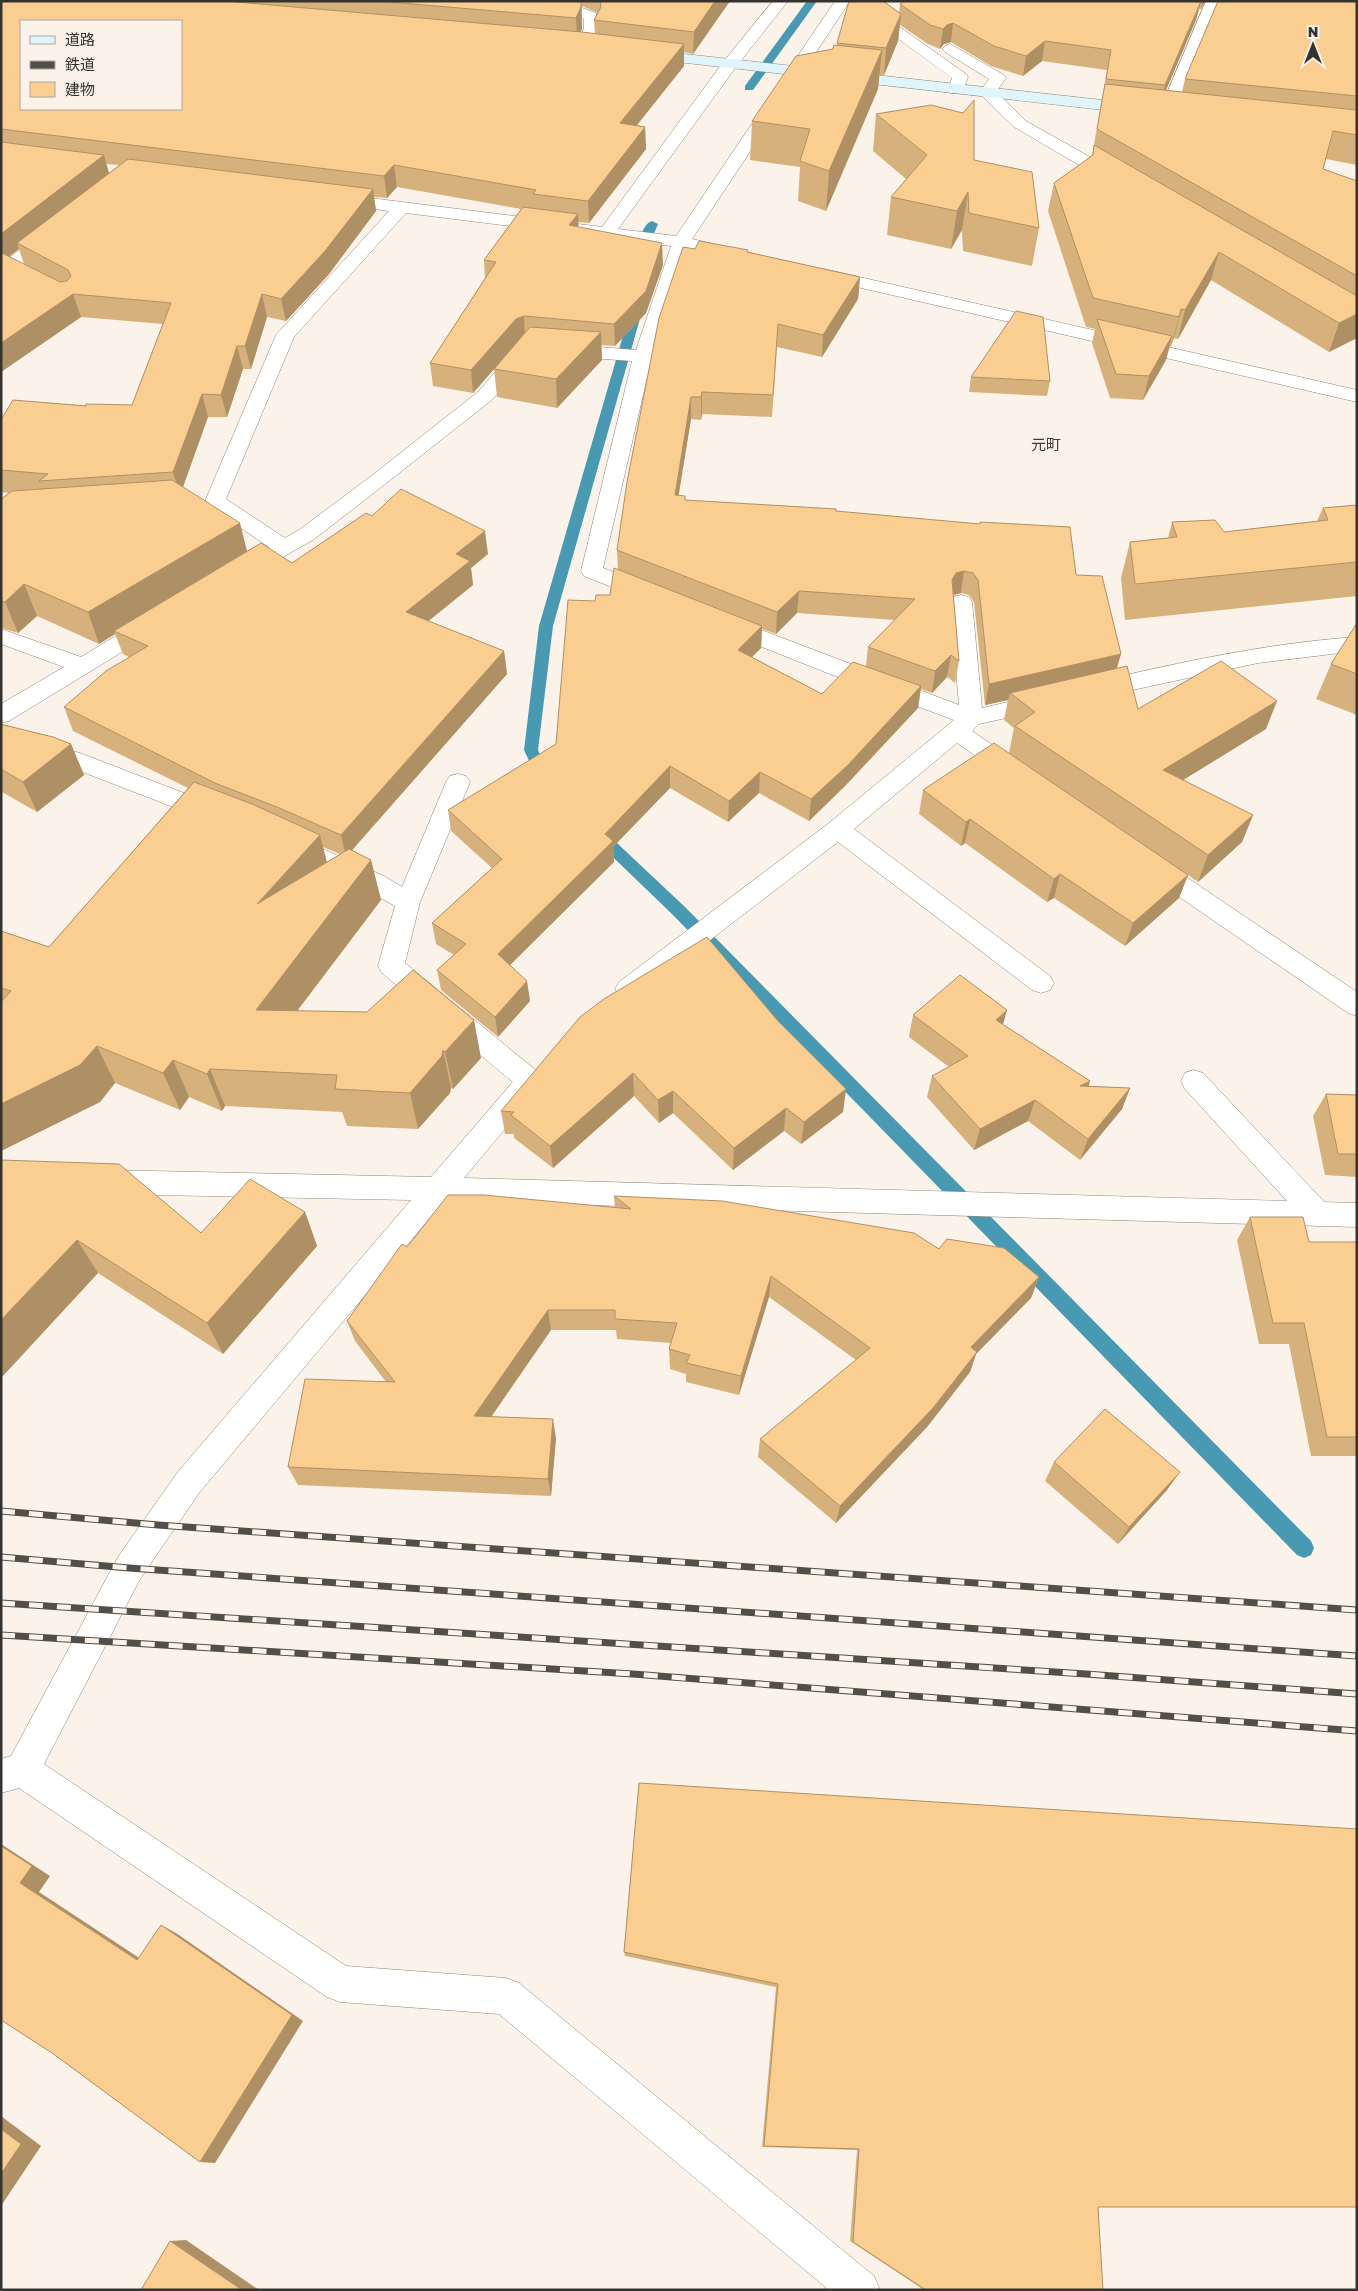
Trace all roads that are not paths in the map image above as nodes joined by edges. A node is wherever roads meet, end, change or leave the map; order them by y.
1 (548, 1) edge
2 (781, 1) edge
3 (843, 1) edge
4 (853, 1) edge
5 (1214, 1) edge
6 (1188, 13) edge
7 (1208, 16) junction
8 (563, 45) edge
9 (583, 47) junction
10 (603, 49) edge
11 (950, 50) dead end
12 (632, 53) edge
13 (730, 64) junction
14 (796, 72) junction
15 (956, 90) junction
16 (987, 93) junction
17 (1167, 112) junction
18 (1186, 114) edge
19 (1131, 188) edge
20 (324, 197) edge
21 (402, 207) junction
22 (62, 226) edge
23 (610, 232) junction
24 (675, 241) junction
25 (754, 258) edge
26 (5, 270) edge
27 (809, 271) edge
28 (26, 276) edge
29 (643, 356) junction
30 (1357, 396) edge
31 (282, 546) junction
32 (224, 581) edge
33 (663, 599) edge
34 (961, 602) dead end
35 (166, 616) edge
36 (708, 617) edge
37 (1, 636) edge
38 (1357, 644) edge
39 (82, 666) junction
40 (1, 714) edge
41 (965, 725) junction
42 (1, 734) edge
43 (458, 782) dead end
44 (1031, 782) edge
45 (237, 823) edge
46 (838, 829) junction
47 (274, 837) edge
48 (1137, 855) edge
49 (408, 902) junction
50 (1041, 983) dead end
51 (610, 1002) edge
52 (1357, 1006) edge
53 (1194, 1081) dead end
54 (80, 1181) edge
55 (436, 1189) junction
56 (1317, 1214) junction
57 (1357, 1215) edge
58 (12, 1773) edge
59 (860, 2290) edge

1 - 9 street
2 - 13 street
3 - 14 street
4 - 15 street
5 - 7 street
6 - 7 street
7 - 17 street
8 - 9 street
9 - 10 street
11 - 16 street
12 - 13 street
13 - 14 street
13 - 23 street
14 - 15 street
14 - 24 street
15 - 16 street
16 - 17 street
16 - 19 street
17 - 18 street
20 - 21 street
21 - 23 street
21 - 31 street
22 - 26 street
23 - 24 street
24 - 25 street
24 - 29 street
26 - 28 street
27 - 30 street
29 - 31 street
29 - 33 street
31 - 32 street
34 - 41 street
35 - 39 street
36 - 41 street
37 - 39 street
38 - 41 street
39 - 40 street
41 - 44 street
41 - 46 street
42 - 45 street
43 - 49 street
46 - 50 street
46 - 51 street
47 - 49 street
48 - 52 street
49 - 55 street
53 - 56 street
54 - 55 street
55 - 56 street
55 - 58 street
56 - 57 street
58 - 59 street

